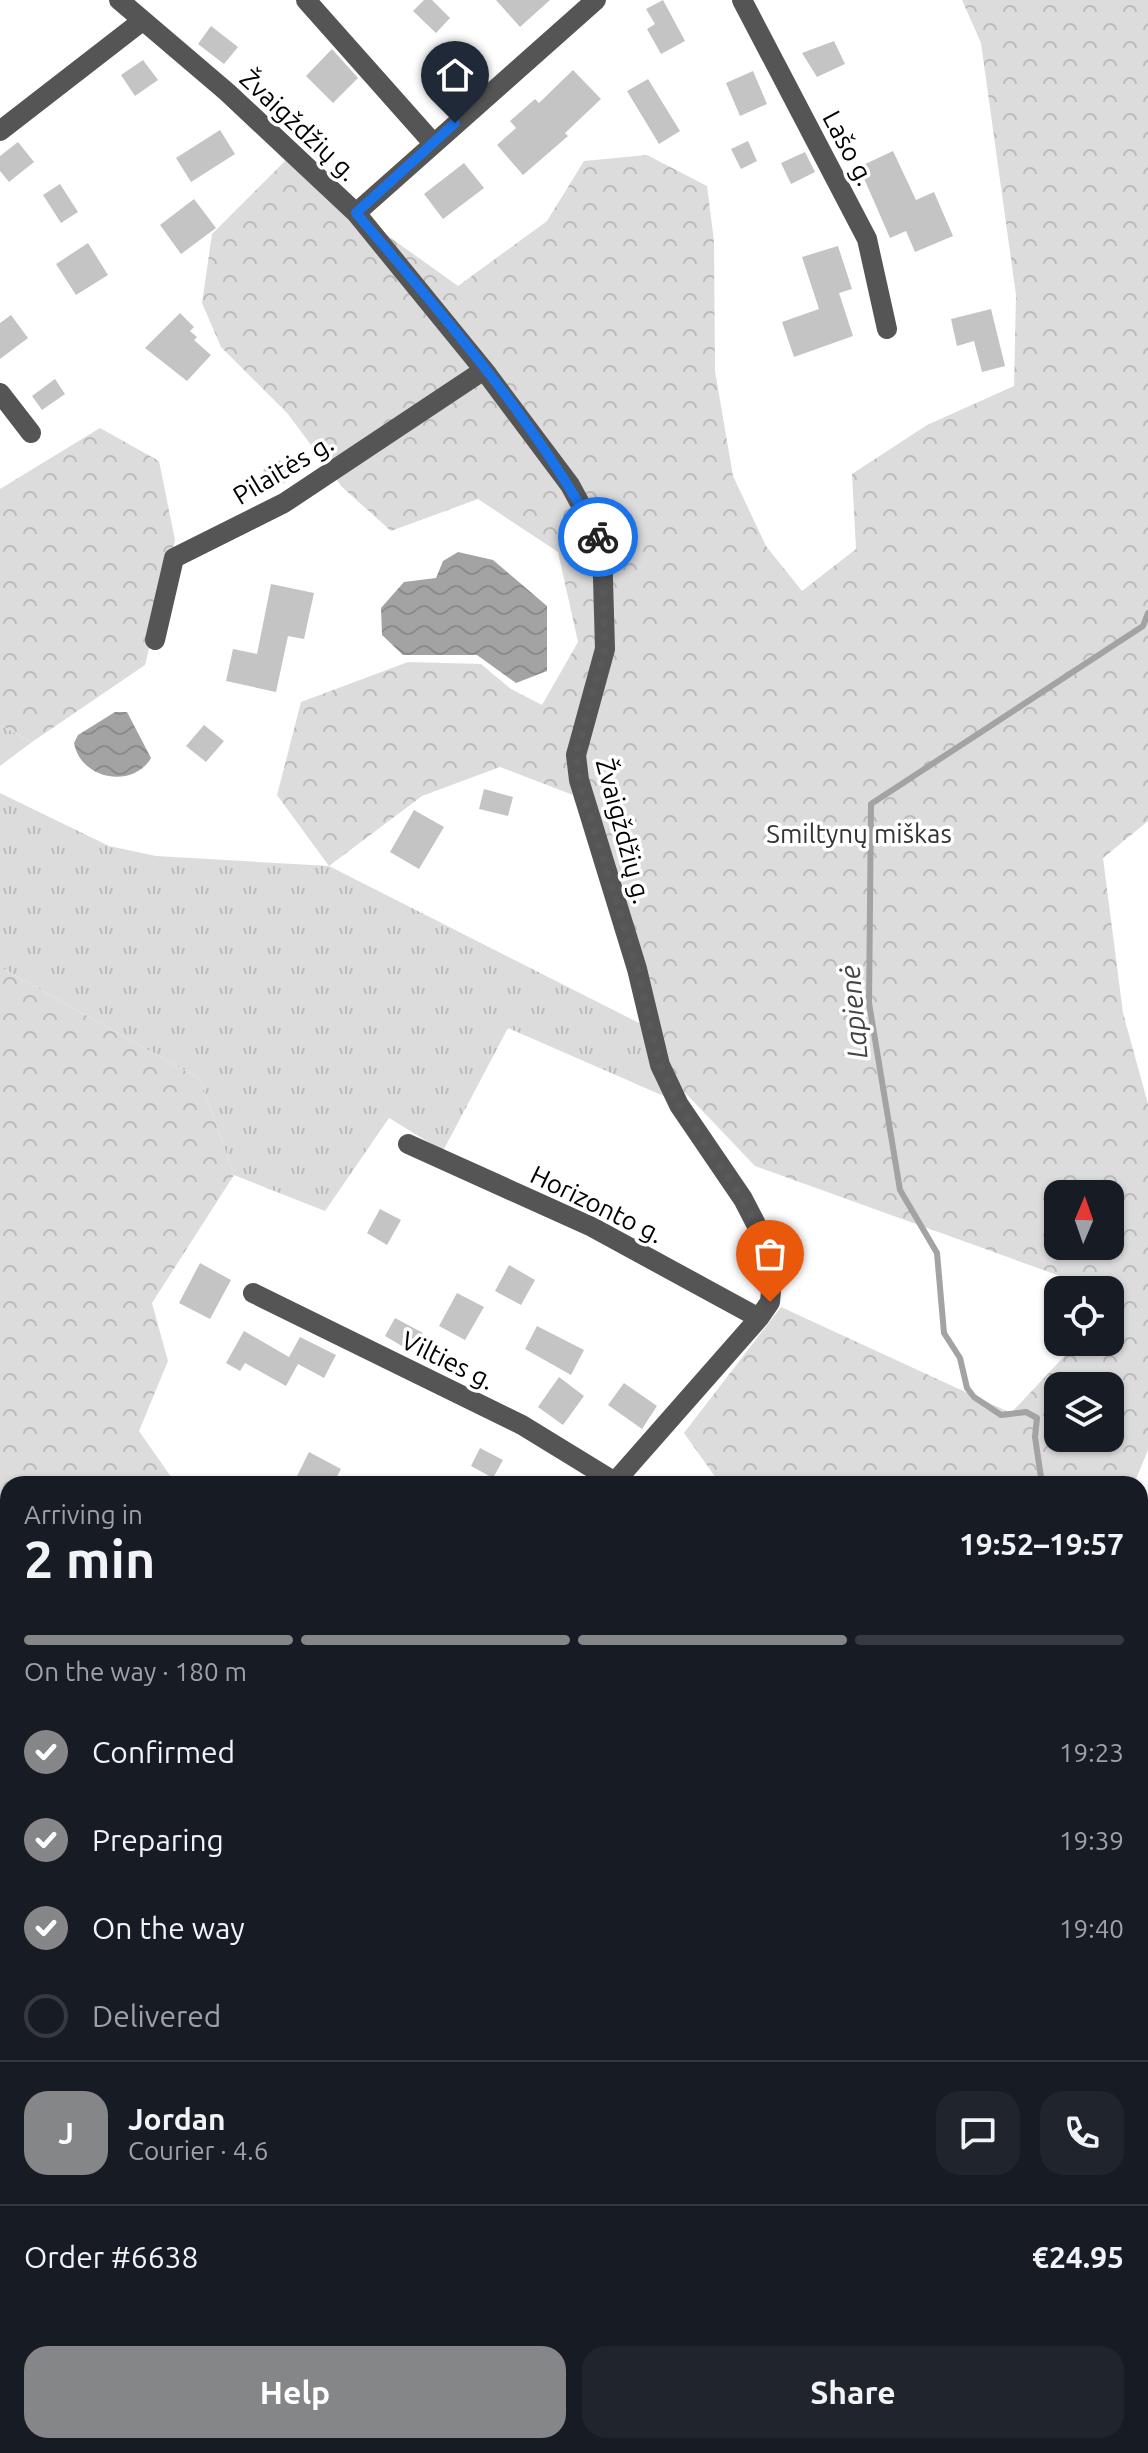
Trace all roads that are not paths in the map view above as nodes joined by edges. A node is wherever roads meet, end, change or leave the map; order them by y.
1 (119, 0) edge
2 (596, 0) edge
3 (742, 0) edge
4 (312, 2) edge
5 (142, 21) junction
6 (0, 131) edge
7 (433, 143) junction
8 (356, 213) junction
9 (887, 329) dead end
10 (484, 370) junction
11 (0, 393) edge
12 (31, 433) dead end
13 (155, 640) dead end
14 (408, 1144) dead end
15 (253, 1293) dead end
16 (759, 1318) junction
17 (603, 1476) edge
18 (620, 1476) edge

1 - 5 street, Žvaigždžių g.
2 - 7 street
3 - 9 street, Lašo g.
4 - 7 street
5 - 6 street
5 - 8 street, Žvaigždžių g.
7 - 8 street
8 - 10 street, Žvaigždžių g.
10 - 13 street, Pilaitės g.
10 - 16 street, Žvaigždžių g.
11 - 12 street
14 - 16 street, Horizonto g.
15 - 17 street, Vilties g.
16 - 18 street, Žvaigždžių g.

